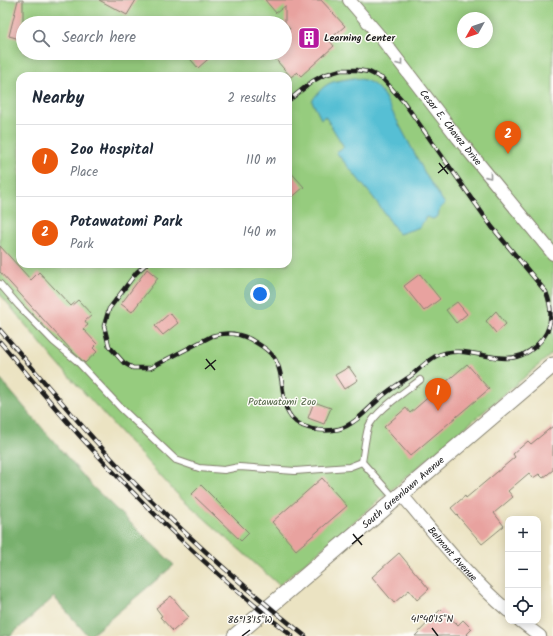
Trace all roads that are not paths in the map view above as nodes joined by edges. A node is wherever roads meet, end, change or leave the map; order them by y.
1 (349, 0) edge
2 (553, 254) edge
3 (0, 284) edge
4 (553, 366) edge
5 (420, 380) dead end
6 (362, 462) junction
7 (398, 497) junction
8 (505, 608) edge
9 (524, 624) edge
10 (236, 636) edge
11 (540, 636) edge

1 -> 2 street, Cesar E. Chavez Drive
3 - 6 lane
4 - 7 street, South Greenlawn Avenue
5 - 6 lane
6 - 7 lane
7 - 8 street, Belmont Avenue
7 - 10 street, South Greenlawn Avenue
9 - 11 street

